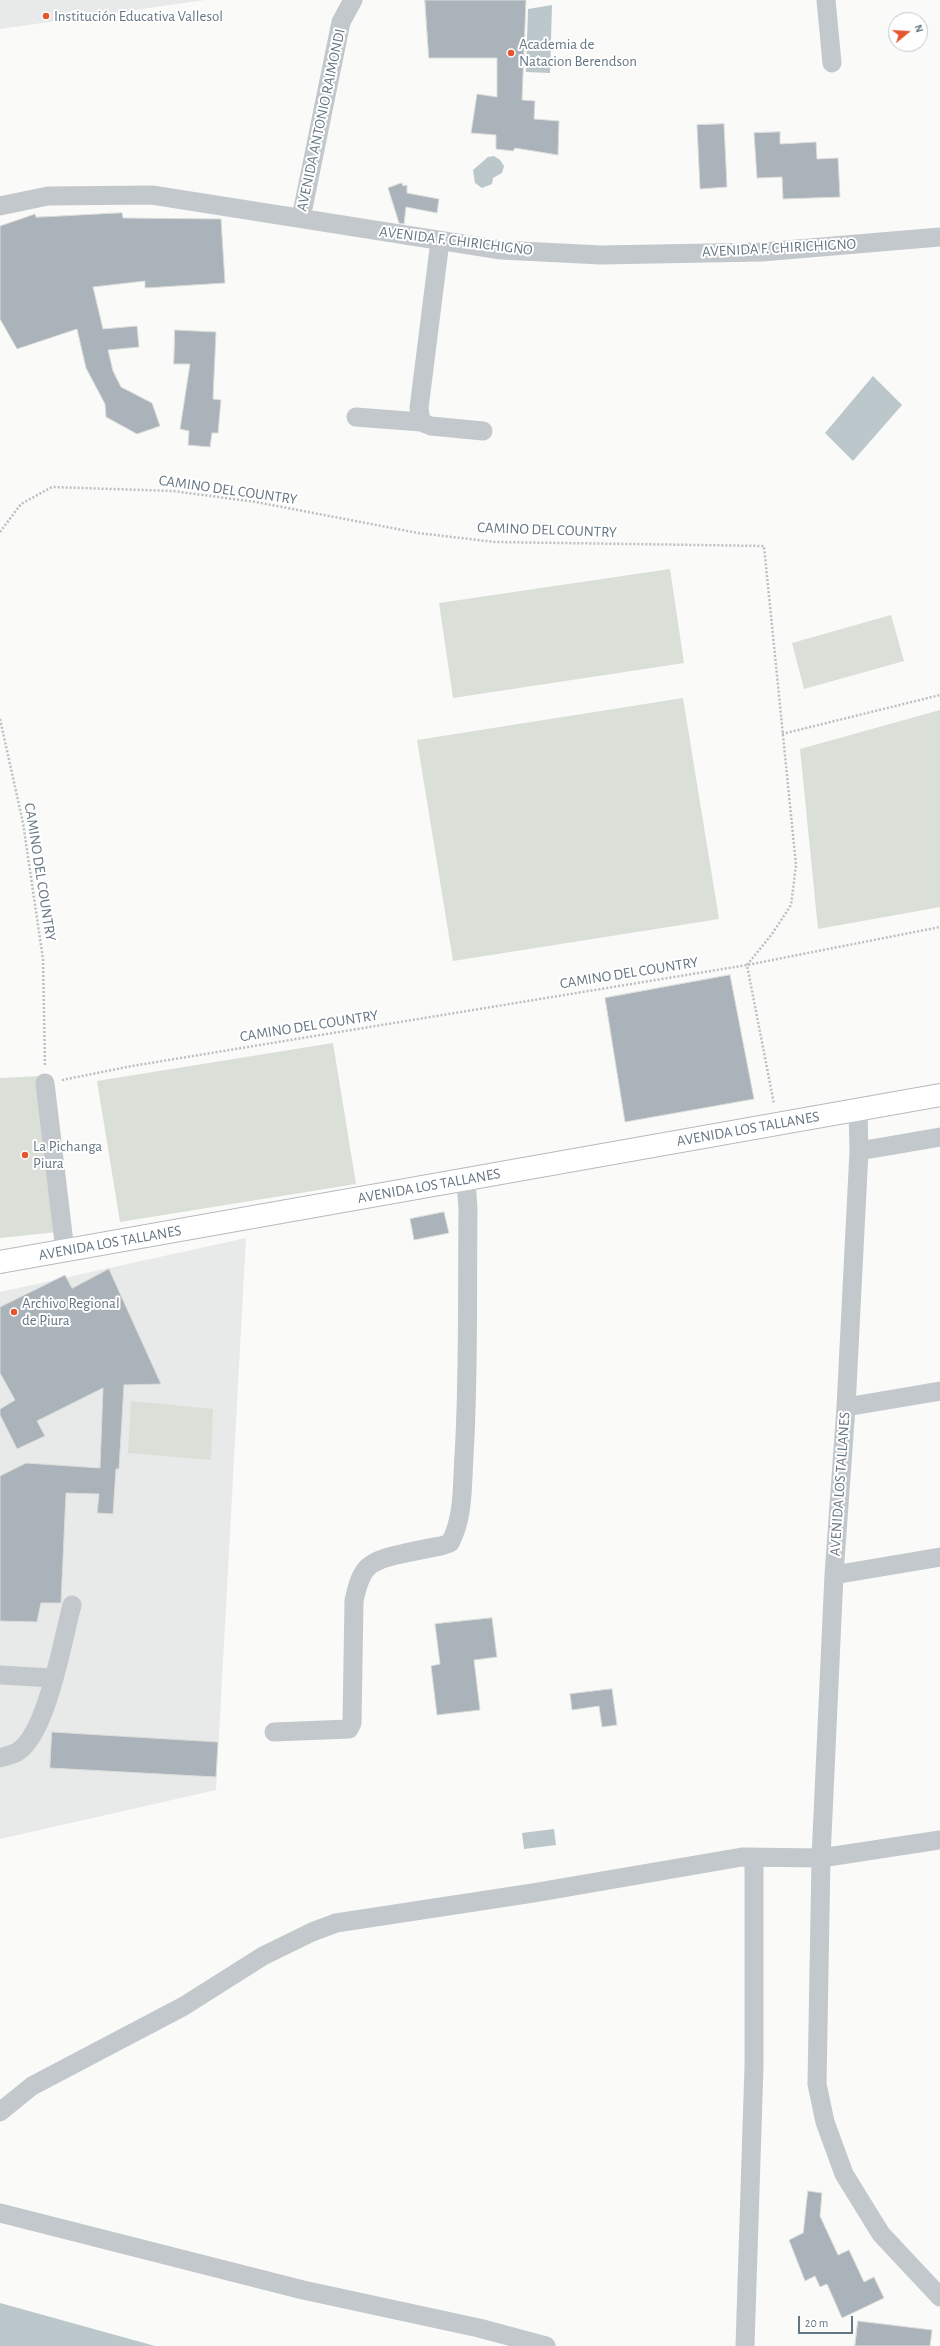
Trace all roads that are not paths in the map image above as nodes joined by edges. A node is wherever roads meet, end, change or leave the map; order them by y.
1 (353, 0) edge
2 (826, 0) edge
3 (832, 63) dead end
4 (0, 206) edge
5 (301, 218) junction
6 (940, 237) edge
7 (440, 241) junction
8 (356, 417) dead end
9 (421, 422) junction
10 (483, 431) dead end
11 (45, 1083) road end
12 (940, 1095) edge
13 (858, 1110) junction
14 (940, 1137) edge
15 (859, 1151) junction
16 (466, 1180) junction
17 (65, 1251) junction
18 (0, 1262) edge
19 (940, 1391) edge
20 (846, 1407) junction
21 (940, 1557) edge
22 (834, 1575) junction
23 (72, 1605) dead end
24 (0, 1675) edge
25 (53, 1678) junction
26 (274, 1732) dead end
27 (0, 1758) edge
28 (940, 1840) edge
29 (754, 1857) junction
30 (821, 1858) junction
31 (0, 2112) edge
32 (0, 2213) edge
33 (940, 2297) edge
34 (546, 2346) edge
35 (745, 2346) edge

1 - 5 street, AVENIDA ANTONIO RAIMONDI
2 - 3 street
4 - 5 street, AVENIDA F. CHIRICHIGNO
5 - 7 street, AVENIDA F. CHIRICHIGNO
6 - 7 street, AVENIDA F. CHIRICHIGNO
7 - 9 street
8 - 9 street
9 - 10 street
11 - 17 street
12 - 13 main road, AVENIDA LOS TALLANES
13 - 15 street, AVENIDA LOS TALLANES
13 - 16 main road, AVENIDA LOS TALLANES
14 - 15 street
15 - 20 street, AVENIDA LOS TALLANES
16 - 17 main road, AVENIDA LOS TALLANES
16 - 26 street
17 - 18 main road, AVENIDA LOS TALLANES
19 - 20 street
20 - 22 street, AVENIDA LOS TALLANES
21 - 22 street
22 - 30 street, AVENIDA LOS TALLANES
23 - 25 street
24 - 25 street
25 - 27 street
28 - 30 street
29 - 30 street
29 - 31 street
29 - 35 street
30 - 33 street, AVENIDA LOS TALLANES
32 - 34 street

